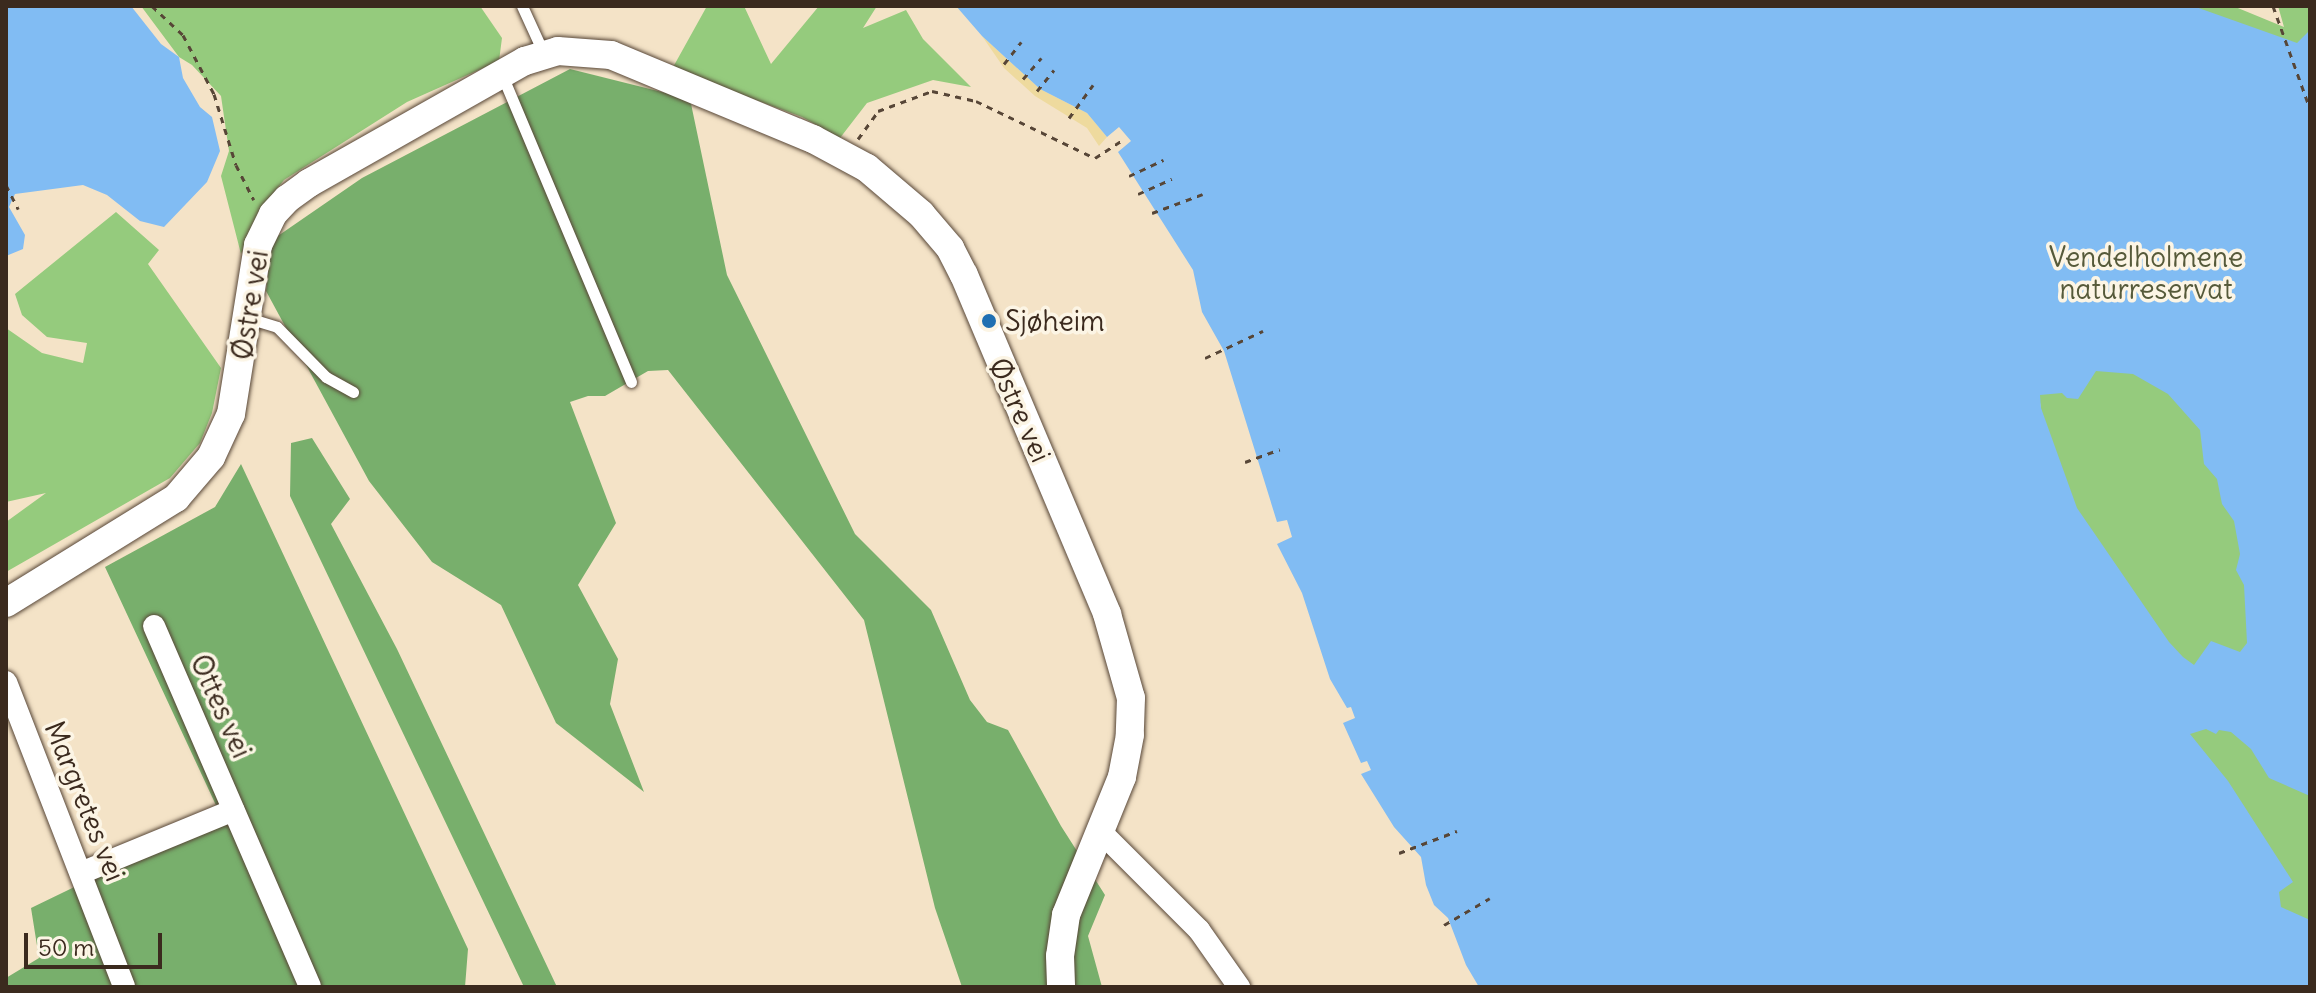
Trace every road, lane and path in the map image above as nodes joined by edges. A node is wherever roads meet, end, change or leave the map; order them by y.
1 (152, 6) edge
2 (522, 6) edge
3 (2273, 7) edge
4 (1021, 42) dead end
5 (544, 54) junction
6 (1041, 58) dead end
7 (1004, 64) dead end
8 (1054, 70) dead end
9 (502, 74) junction
10 (1023, 79) dead end
11 (1093, 85) dead end
12 (1037, 91) dead end
13 (2310, 109) edge
14 (1069, 118) dead end
15 (1121, 141) dead end
16 (847, 156) junction
17 (1164, 160) dead end
18 (1129, 176) dead end
19 (1172, 179) dead end
20 (6, 185) edge
21 (1138, 194) dead end
22 (1203, 194) dead end
23 (18, 209) dead end
24 (1152, 213) dead end
25 (267, 224) junction
26 (247, 318) junction
27 (1263, 331) dead end
28 (1205, 358) dead end
29 (631, 382) dead end
30 (353, 392) dead end
31 (1280, 449) dead end
32 (1245, 462) dead end
33 (6, 603) edge
34 (154, 626) dead end
35 (6, 682) edge
36 (234, 810) junction
37 (1100, 831) junction
38 (1457, 831) dead end
39 (1399, 853) dead end
40 (81, 873) junction
41 (1490, 898) dead end
42 (1444, 925) dead end
43 (124, 987) edge
44 (310, 987) edge
45 (1061, 987) edge
46 (1239, 987) edge

1 - 25 path
2 - 5 lane
3 - 13 path
4 - 7 path
5 - 9 street, Østre vei
5 - 16 street, Østre vei
6 - 10 path
8 - 12 path
9 - 25 street, Østre vei
9 - 29 lane
11 - 14 path
15 - 16 path
16 - 37 street, Østre vei
17 - 18 path
19 - 21 path
20 - 23 path
22 - 24 path
25 - 26 street, Østre vei
26 - 30 lane
26 - 33 street, Østre vei
27 - 28 path
31 - 32 path
34 - 36 street, Ottes vei
35 - 40 street, Margretes vei
36 - 40 street
36 - 44 street, Ottes vei
37 - 45 street, Østre vei
37 - 46 street
38 - 39 path
40 - 43 street, Margretes vei
41 - 42 path

